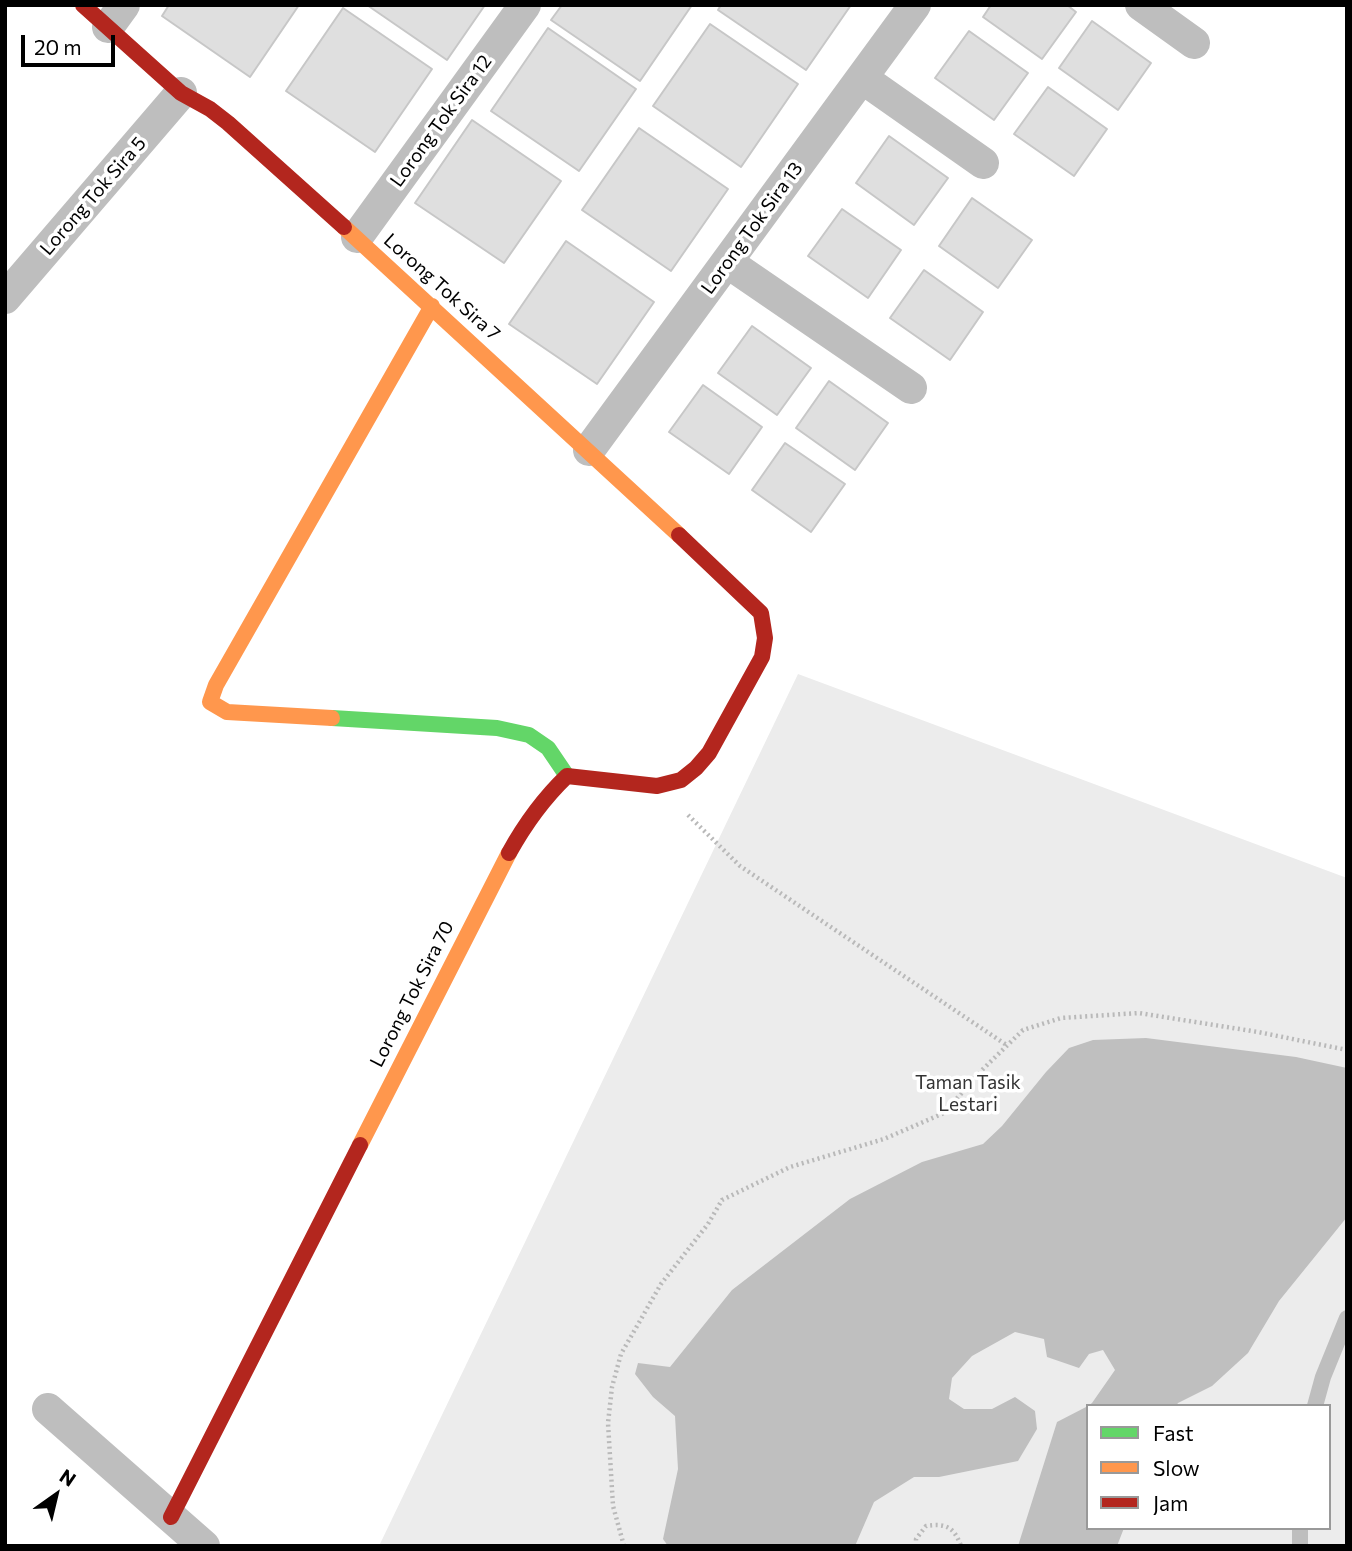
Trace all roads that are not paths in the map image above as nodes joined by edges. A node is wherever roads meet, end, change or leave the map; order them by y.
1 (83, 5) edge
2 (525, 5) edge
3 (915, 5) edge
4 (1141, 5) edge
5 (116, 16) edge
6 (1194, 43) dead end
7 (862, 78) junction
8 (181, 93) junction
9 (983, 163) dead end
10 (357, 237) junction
11 (727, 261) junction
12 (5, 298) edge
13 (432, 306) junction
14 (911, 388) dead end
15 (589, 450) junction
16 (567, 776) junction
17 (1347, 1318) edge
18 (1316, 1404) edge
19 (48, 1409) dead end
20 (172, 1517) junction
21 (204, 1546) edge

1 - 5 street, Lorong Tok Sira 7
2 - 10 street, Lorong Tok Sira 12
3 - 7 street, Lorong Tok Sira 13
4 - 6 street
5 - 8 street, Lorong Tok Sira 7
7 - 9 street
7 - 11 street, Lorong Tok Sira 13
8 - 10 street, Lorong Tok Sira 7
8 - 12 street, Lorong Tok Sira 5
10 - 13 street, Lorong Tok Sira 7
11 - 14 street
11 - 15 street, Lorong Tok Sira 13
13 - 15 street, Lorong Tok Sira 7
13 - 16 street
15 - 16 street, Lorong Tok Sira 7
16 - 20 street, Lorong Tok Sira 70
17 - 18 lane
19 - 20 street
20 - 21 street

